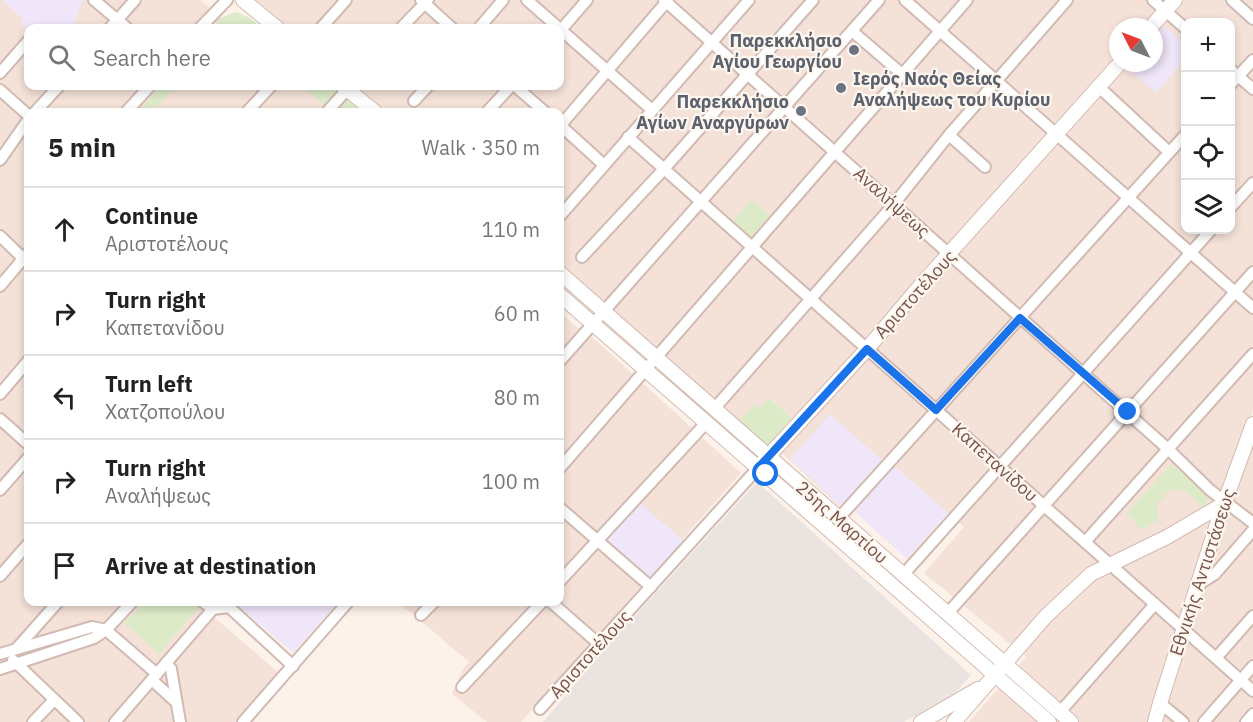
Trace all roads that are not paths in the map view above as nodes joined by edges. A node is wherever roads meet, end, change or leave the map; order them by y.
1 (94, 0) edge
2 (135, 0) edge
3 (227, 0) edge
4 (243, 0) edge
5 (346, 0) edge
6 (503, 0) edge
7 (526, 0) edge
8 (587, 0) edge
9 (749, 0) edge
10 (813, 0) edge
11 (879, 0) edge
12 (904, 0) edge
13 (968, 0) edge
14 (1067, 0) edge
15 (1153, 0) edge
16 (1175, 0) edge
17 (1232, 0) edge
18 (424, 1) edge
19 (666, 1) edge
20 (1165, 11) junction
21 (1159, 18) edge
22 (1253, 19) edge
23 (114, 24) edge
24 (204, 24) edge
25 (272, 24) edge
26 (325, 24) edge
27 (404, 24) edge
28 (448, 24) edge
29 (482, 24) edge
30 (553, 24) edge
31 (1181, 25) edge
32 (564, 26) edge
33 (852, 31) junction
34 (940, 31) junction
35 (564, 33) edge
36 (712, 42) junction
37 (24, 46) edge
38 (1253, 60) edge
39 (606, 70) junction
40 (1235, 71) edge
41 (1112, 72) edge
42 (1235, 73) edge
43 (0, 74) edge
44 (748, 74) junction
45 (902, 74) junction
46 (996, 81) junction
47 (1099, 87) junction
48 (1253, 89) edge
49 (0, 90) edge
50 (55, 90) edge
51 (146, 90) edge
52 (267, 90) edge
53 (345, 90) edge
54 (350, 90) edge
55 (424, 90) edge
56 (507, 90) edge
57 (520, 90) edge
58 (414, 101) dead end
59 (785, 106) junction
60 (38, 108) edge
61 (130, 108) edge
62 (252, 108) edge
63 (330, 108) edge
64 (371, 108) edge
65 (491, 108) edge
66 (540, 108) edge
67 (652, 110) junction
68 (24, 111) edge
69 (564, 121) edge
70 (24, 126) edge
71 (564, 130) edge
72 (949, 135) junction
73 (1057, 135) junction
74 (628, 137) junction
75 (1181, 138) edge
76 (836, 152) junction
77 (1169, 152) junction
78 (0, 160) edge
79 (604, 165) junction
80 (985, 167) dead end
81 (664, 169) junction
82 (1253, 183) edge
83 (1128, 198) junction
84 (700, 201) junction
85 (1235, 203) edge
86 (894, 204) junction
87 (564, 211) edge
88 (1207, 234) edge
89 (0, 236) edge
90 (752, 247) junction
91 (1191, 252) junction
92 (951, 254) junction
93 (24, 256) edge
94 (582, 257) dead end
95 (24, 261) edge
96 (1253, 272) edge
97 (564, 277) edge
98 (0, 286) edge
99 (1235, 292) junction
100 (810, 298) junction
101 (564, 300) edge
102 (1253, 308) edge
103 (603, 311) junction
104 (1020, 318) junction
105 (592, 324) junction
106 (867, 349) junction
107 (1253, 354) edge
108 (564, 356) edge
109 (656, 358) junction
110 (24, 366) edge
111 (644, 369) junction
112 (1083, 373) junction
113 (0, 394) edge
114 (714, 409) junction
115 (936, 410) junction
116 (1128, 412) junction
117 (0, 419) edge
118 (706, 423) junction
119 (1253, 424) edge
120 (24, 440) edge
121 (1168, 448) junction
122 (768, 457) junction
123 (24, 463) edge
124 (564, 463) edge
125 (1000, 466) junction
126 (758, 468) junction
127 (0, 490) edge
128 (1224, 503) junction
129 (1044, 506) junction
130 (564, 512) edge
131 (838, 519) junction
132 (1253, 523) edge
133 (1253, 530) edge
134 (596, 540) junction
135 (1085, 542) junction
136 (24, 549) edge
137 (1111, 565) junction
138 (903, 575) junction
139 (0, 576) edge
140 (564, 576) edge
141 (1198, 584) junction
142 (651, 587) junction
143 (1155, 604) junction
144 (54, 606) edge
145 (128, 606) edge
146 (215, 606) edge
147 (220, 606) edge
148 (345, 606) edge
149 (430, 606) edge
150 (538, 606) edge
151 (556, 606) edge
152 (946, 614) junction
153 (421, 615) dead end
154 (1253, 616) edge
155 (106, 630) junction
156 (1184, 630) junction
157 (599, 644) junction
158 (5, 651) edge
159 (1216, 658) junction
160 (166, 663) junction
161 (17, 664) junction
162 (293, 666) junction
163 (1253, 666) edge
164 (0, 669) edge
165 (995, 674) junction
166 (154, 677) junction
167 (1241, 680) junction
168 (462, 687) dead end
169 (1253, 691) edge
170 (54, 700) junction
171 (176, 702) junction
172 (1160, 703) junction
173 (540, 709) dead end
174 (1253, 714) edge
175 (1054, 717) edge
176 (33, 722) edge
177 (78, 722) edge
178 (115, 722) edge
179 (180, 722) edge
180 (243, 722) edge
181 (921, 722) edge
182 (954, 722) edge
183 (1071, 722) edge
184 (1155, 722) edge
185 (1183, 722) edge
186 (1204, 722) edge
187 (1246, 722) edge

1 - 23 street
2 - 23 street
3 - 24 street
4 - 25 street
5 - 26 street
6 - 29 street
7 - 30 street
8 - 32 street
9 - 36 street
10 - 44 street
11 - 33 street
12 - 34 street
13 - 34 street
14 - 46 street
15 - 20 street
16 - 20 street
17 - 22 street
18 - 27 street
18 - 28 street
19 - 36 street, Αναλήψεως
19 - 39 street
20 - 21 street
20 - 31 street
33 - 45 street
33 - 59 street
34 - 45 street
34 - 46 street
35 - 39 street
36 - 44 street, Αναλήψεως
36 - 67 street
37 - 43 street
38 - 40 street
39 - 67 street
39 - 69 street
41 - 47 street, Αριστοτέλους
42 - 48 street
44 - 59 street, Αναλήψεως
44 - 81 street
45 - 76 street
46 - 72 street
46 - 73 street
47 - 73 street, Αριστοτέλους
47 - 77 street
49 - 68 street
50 - 60 street
51 - 61 street
52 - 62 street
53 - 63 street
54 - 64 street
55 - 58 street
56 - 65 street
57 - 66 street
59 - 76 street, Αναλήψεως
59 - 84 street
67 - 74 street
70 - 78 street
71 - 79 street
72 - 80 street
72 - 86 street
73 - 83 street
73 - 92 street, Αριστοτέλους
74 - 79 street
74 - 81 street, Καπετανίδου
75 - 77 street
76 - 86 street, Αναλήψεως
76 - 90 street
77 - 83 street
79 - 87 street
81 - 84 street, Καπετανίδου
81 - 94 street
82 - 85 street
83 - 91 street
83 - 104 street
84 - 90 street, Καπετανίδου
84 - 103 street
86 - 92 street, Αναλήψεως
86 - 100 street
88 - 91 street
89 - 93 street
90 - 100 street, Καπετανίδου
90 - 109 street
91 - 99 street
91 - 112 street
92 - 104 street, Αναλήψεως
92 - 106 street, Αριστοτέλους
95 - 98 street
96 - 99 street
97 - 103 street, 25ης Μαρτίου
99 - 102 street
99 - 116 street
100 - 106 street, Καπετανίδου
100 - 114 street
101 - 105 street, 25ης Μαρτίου
103 - 105 street
103 - 109 street, 25ης Μαρτίου
104 - 112 street, Αναλήψεως
104 - 115 street
105 - 108 street
105 - 111 street, 25ης Μαρτίου
106 - 115 street, Καπετανίδου
106 - 122 street, Αριστοτέλους
107 - 121 street
109 - 111 street
109 - 114 street, 25ης Μαρτίου
110 - 113 street
111 - 118 street, 25ης Μαρτίου
111 - 124 street
112 - 116 street, Αναλήψεως
112 - 125 street
114 - 122 street, 25ης Μαρτίου
115 - 125 street, Καπετανίδου
115 - 131 street
116 - 121 street, Αναλήψεως
116 - 129 street
117 - 120 street
118 - 126 street, 25ης Μαρτίου
118 - 134 street
119 - 128 street, Εθνικής Αντιστάσεως
121 - 128 street, Αναλήψεως
121 - 135 street
122 - 126 street, Αριστοτέλους
122 - 131 street, 25ης Μαρτίου
123 - 127 street
125 - 129 street, Καπετανίδου
125 - 138 street
126 - 142 street, Αριστοτέλους
126 - 165 street, 25ης Μαρτίου
128 - 132 street, Αναλήψεως
128 - 137 street
128 - 141 street, Εθνικής Αντιστάσεως
129 - 135 street, Καπετανίδου
129 - 152 street
130 - 134 street
131 - 138 street, 25ης Μαρτίου
133 - 141 street
134 - 140 street
134 - 142 street
135 - 137 street, Καπετανίδου
136 - 139 street
137 - 143 street, Καπετανίδου
137 - 165 street
138 - 152 street, 25ης Μαρτίου
141 - 156 street, Εθνικής Αντιστάσεως
142 - 157 street, Αριστοτέλους
143 - 156 street, Καπετανίδου
143 - 175 street
144 - 158 street
145 - 155 street
146 - 160 street
147 - 162 street
148 - 162 street
149 - 153 street
150 - 168 street
151 - 157 street
152 - 165 street, 25ης Μαρτίου
154 - 159 street
155 - 158 street
155 - 161 street
155 - 166 street
156 - 159 street, Καπετανίδου
156 - 172 street, Εθνικής Αντιστάσεως
157 - 173 street, Αριστοτέλους
158 - 161 street
159 - 167 street, Καπετανίδου
160 - 166 street
160 - 171 street
161 - 164 street
161 - 170 street
162 - 180 street
163 - 167 street
165 - 175 street, 25ης Μαρτίου
165 - 181 street
165 - 182 street
166 - 171 street
166 - 178 street
167 - 169 street, Καπετανίδου
167 - 186 street
170 - 176 street
170 - 177 street
171 - 179 street
172 - 184 street, Εθνικής Αντιστάσεως
172 - 185 street
174 - 187 street
175 - 183 street, 25ης Μαρτίου

